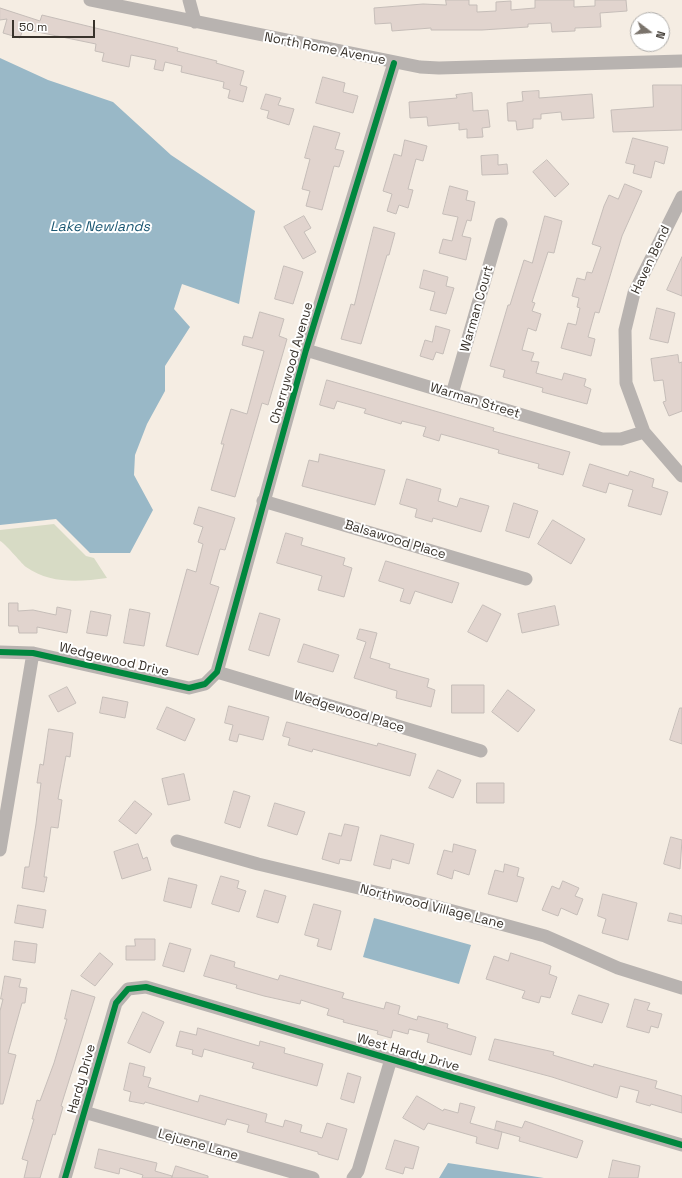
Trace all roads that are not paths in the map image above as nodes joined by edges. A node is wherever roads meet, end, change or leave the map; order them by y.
1 (90, 0) edge
2 (189, 0) edge
3 (194, 22) junction
4 (682, 61) edge
5 (394, 63) junction
6 (682, 197) edge
7 (678, 210) edge
8 (502, 224) dead end
9 (306, 350) junction
10 (452, 394) junction
11 (644, 432) junction
12 (682, 476) edge
13 (263, 501) junction
14 (526, 579) dead end
15 (0, 652) edge
16 (33, 653) junction
17 (217, 672) junction
18 (481, 752) dead end
19 (177, 841) dead end
20 (0, 850) edge
21 (682, 988) edge
22 (128, 990) joint
23 (391, 1059) junction
24 (84, 1112) junction
25 (682, 1145) edge
26 (65, 1178) edge
27 (313, 1178) edge
28 (353, 1178) edge

1 - 3 street, North Rome Avenue
2 - 3 street
3 - 5 street, North Rome Avenue
4 - 5 street, North Rome Avenue
5 - 9 street, Cherrywood Avenue
6 - 7 street, Haven Bend
7 - 11 street, Haven Bend
8 - 10 street, Warman Court
9 - 10 street, Warman Street
9 - 13 street, Cherrywood Avenue
10 - 11 street, Warman Street
11 - 12 street, Haven Bend
13 - 14 street, Balsawood Place
13 - 17 street, Cherrywood Avenue
15 - 16 street, Wedgewood Drive
16 - 17 street, Wedgewood Drive
16 - 20 street
17 - 18 street, Wedgewood Place
19 - 21 street, Northwood Village Lane
22 - 23 street, West Hardy Drive
22 - 24 street, Hardy Drive
23 - 25 street, West Hardy Drive
23 - 28 street
24 - 26 street, Hardy Drive
24 - 27 street, Lejuene Lane

